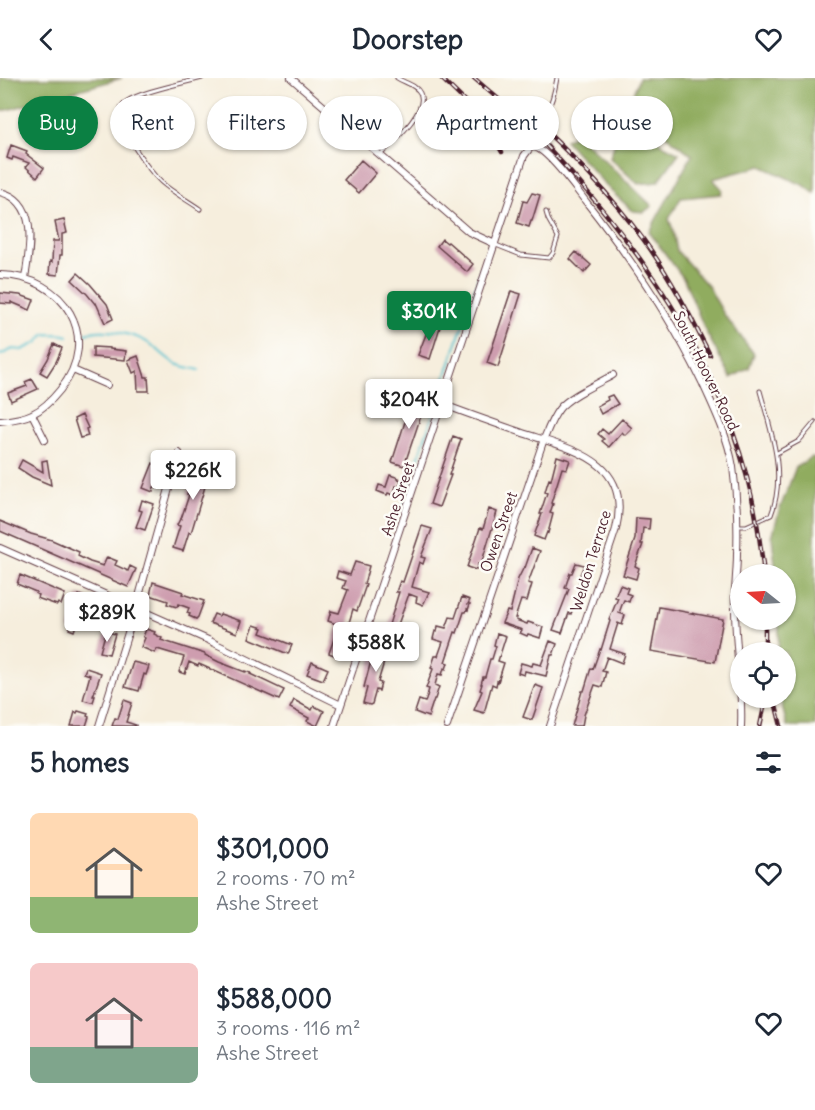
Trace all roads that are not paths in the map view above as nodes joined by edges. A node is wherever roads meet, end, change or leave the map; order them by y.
1 (202, 78) edge
2 (291, 78) edge
3 (397, 78) edge
4 (557, 78) edge
5 (554, 96) edge
6 (528, 150) edge
7 (540, 150) edge
8 (381, 154) junction
9 (0, 192) edge
10 (200, 209) dead end
11 (546, 212) dead end
12 (495, 244) junction
13 (0, 275) edge
14 (25, 278) junction
15 (73, 370) junction
16 (613, 375) dead end
17 (106, 385) dead end
18 (760, 391) dead end
19 (442, 405) junction
20 (32, 414) junction
21 (0, 421) edge
22 (815, 422) edge
23 (543, 439) junction
24 (45, 440) dead end
25 (179, 453) dead end
26 (777, 453) junction
27 (738, 526) junction
28 (0, 548) edge
29 (135, 607) junction
30 (341, 705) junction
31 (99, 726) edge
32 (334, 726) edge
33 (447, 726) edge
34 (550, 726) edge
35 (741, 726) edge

1 - 10 lane
2 - 8 street
3 - 8 lane
4 - 5 lane, Ashe Street
6 - 12 street, Ashe Street
7 - 27 street, South Hoover Road
8 - 12 street
9 - 14 street
11 - 12 lane
12 - 19 street, Ashe Street
13 - 14 street
14 - 15 street
15 - 17 street
15 - 20 street
16 - 23 street, Owen Street
18 - 26 lane
19 - 23 street, Weldon Terrace
19 - 30 street, Ashe Street
20 - 21 street
20 - 24 street
22 - 26 lane
23 - 33 street, Owen Street
23 - 34 street, Weldon Terrace
25 - 29 street
26 - 27 lane
27 - 35 street, South Hoover Road
28 - 29 street
29 - 30 street
29 - 31 street
30 - 32 street, Ashe Street

